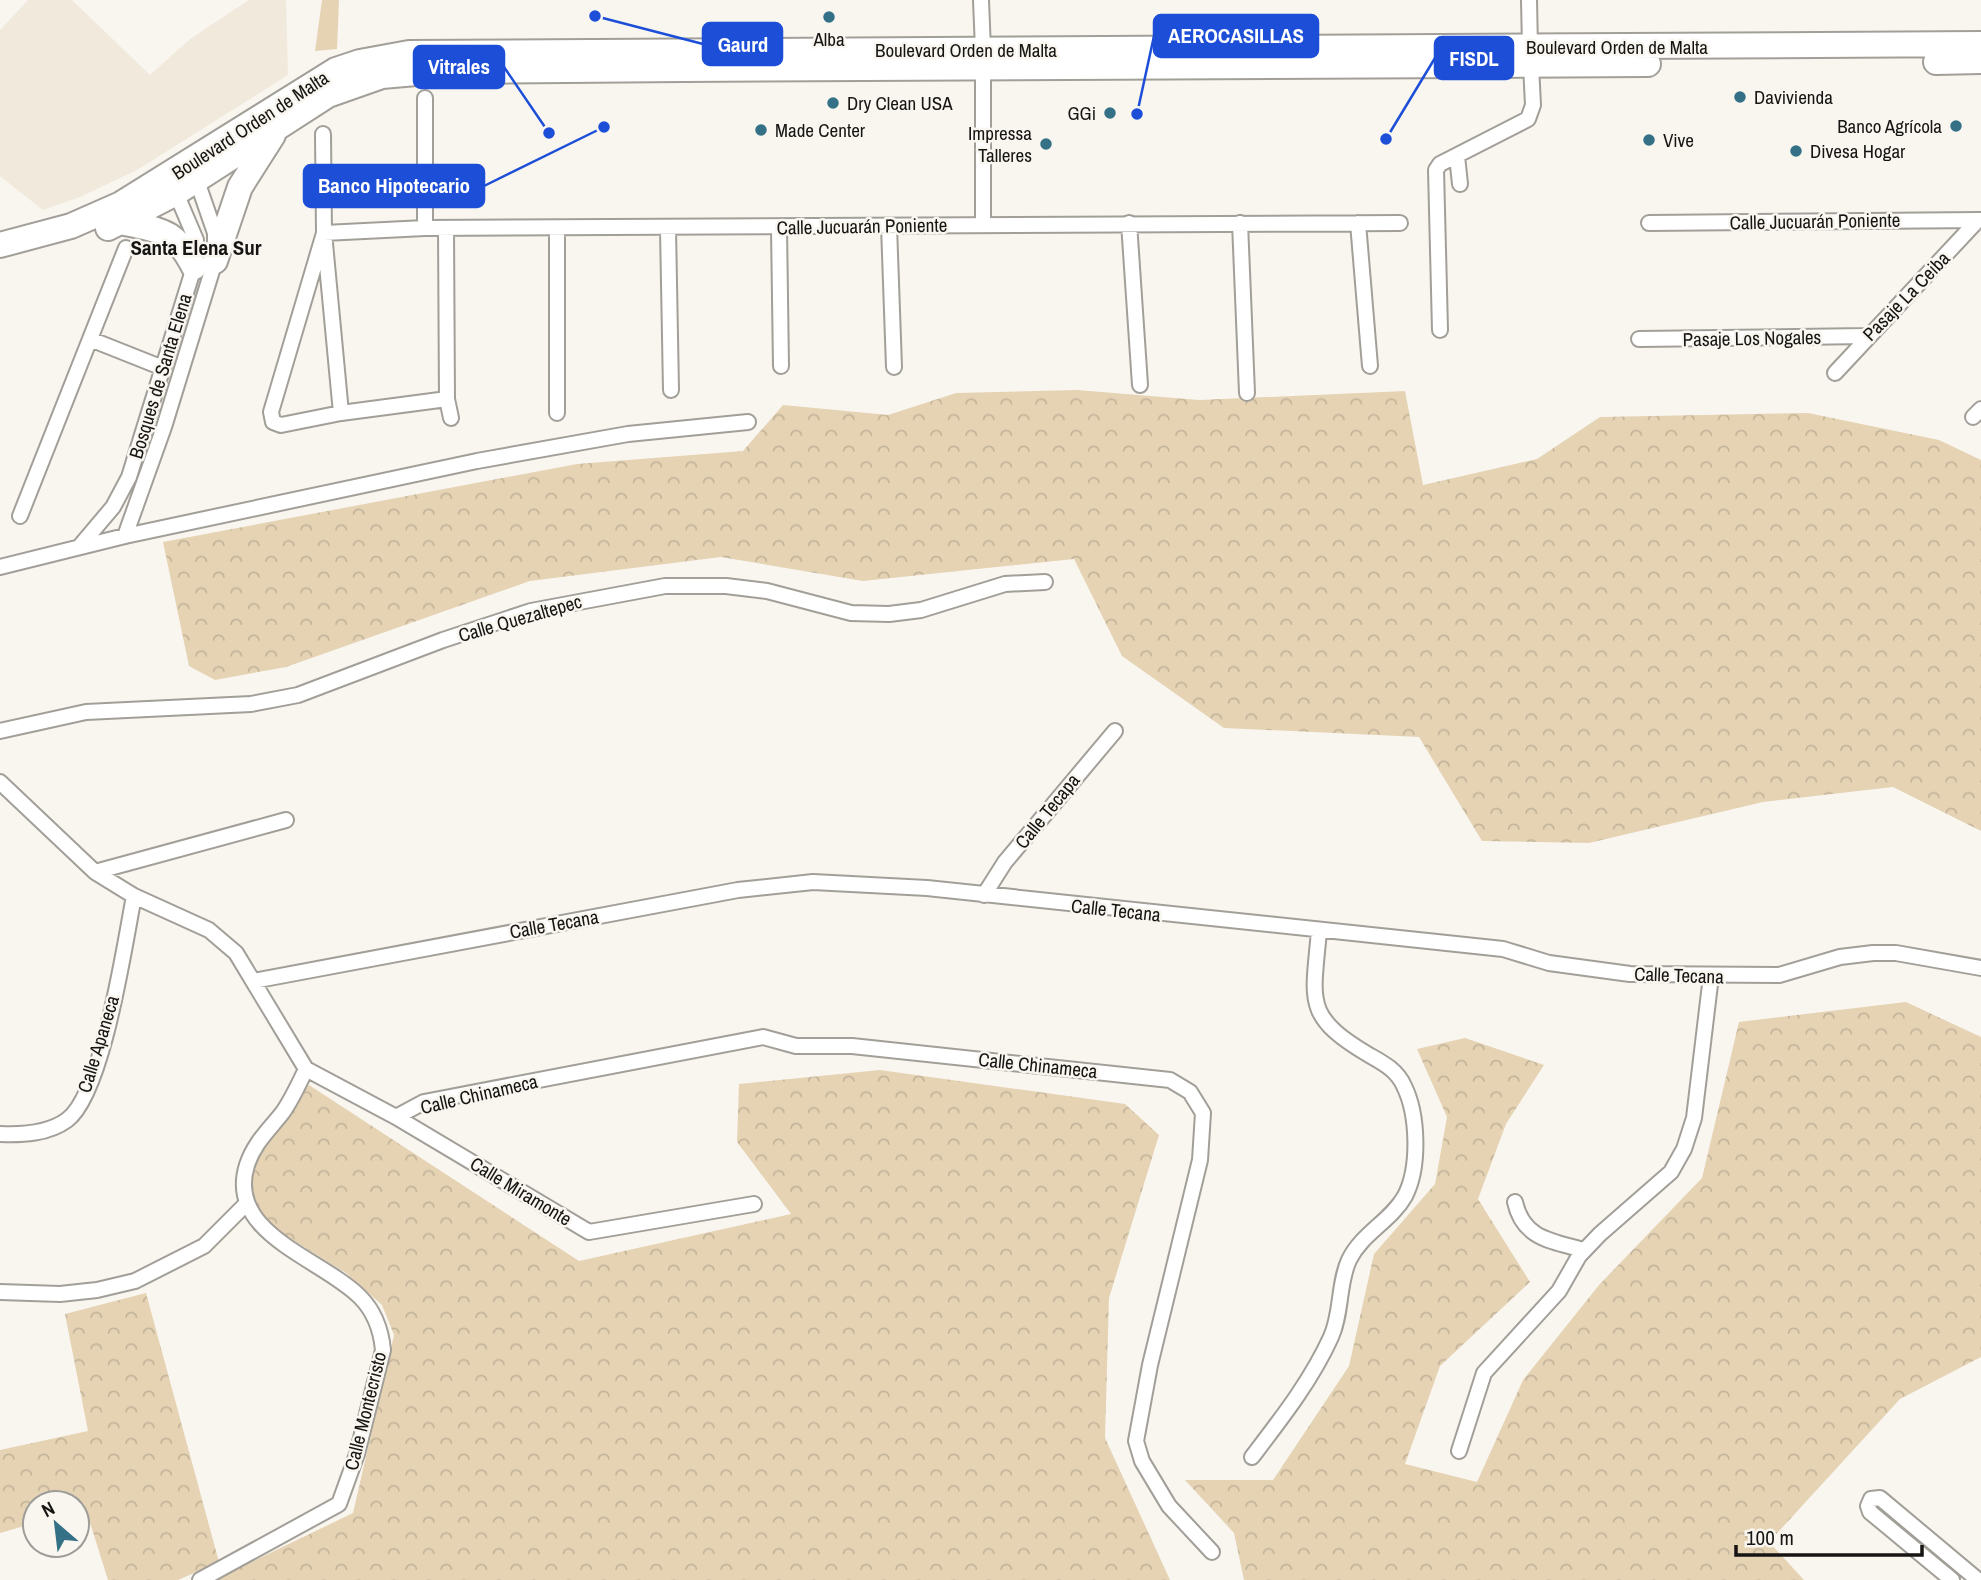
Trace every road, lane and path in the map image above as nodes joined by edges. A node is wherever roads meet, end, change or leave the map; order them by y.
1 (981, 0) edge
2 (1529, 0) edge
3 (1981, 44) edge
4 (1530, 56) junction
5 (983, 58) junction
6 (1981, 61) edge
7 (425, 98) dead end
8 (281, 122) junction
9 (323, 134) dead end
10 (1457, 156) junction
11 (1460, 184) dead end
12 (186, 187) junction
13 (1980, 220) edge
14 (121, 222) junction
15 (983, 223) junction
16 (1129, 223) junction
17 (1240, 223) junction
18 (1358, 223) junction
19 (1400, 223) dead end
20 (1649, 223) dead end
21 (889, 226) junction
22 (425, 228) junction
23 (779, 228) junction
24 (446, 229) junction
25 (668, 229) junction
26 (557, 230) junction
27 (324, 233) junction
28 (0, 245) edge
29 (126, 248) dead end
30 (0, 260) edge
31 (205, 264) junction
32 (1440, 330) dead end
33 (1866, 336) junction
34 (90, 339) junction
35 (1639, 339) dead end
36 (781, 366) dead end
37 (1370, 366) dead end
38 (894, 367) dead end
39 (163, 368) junction
40 (1835, 373) dead end
41 (1140, 385) dead end
42 (671, 390) dead end
43 (1247, 393) dead end
44 (447, 399) junction
45 (341, 413) junction
46 (557, 413) dead end
47 (451, 418) dead end
48 (748, 422) dead end
49 (20, 516) dead end
50 (125, 536) junction
51 (79, 547) junction
52 (0, 567) edge
53 (1045, 582) dead end
54 (1115, 731) dead end
55 (0, 732) edge
56 (0, 782) edge
57 (286, 820) dead end
58 (96, 872) junction
59 (984, 895) junction
60 (134, 896) junction
61 (1319, 931) junction
62 (1981, 968) edge
63 (1711, 976) junction
64 (253, 981) junction
65 (306, 1069) junction
66 (396, 1117) junction
67 (0, 1134) edge
68 (1516, 1202) dead end
69 (247, 1203) junction
70 (754, 1204) dead end
71 (1584, 1250) junction
72 (0, 1292) edge
73 (1459, 1451) dead end
74 (1252, 1457) dead end
75 (1212, 1552) dead end
76 (200, 1580) edge
77 (1952, 1580) edge
78 (1978, 1580) edge

1 - 5 street
2 - 4 street
3 - 4 highway, Boulevard Orden de Malta
4 - 5 highway, Boulevard Orden de Malta
4 - 6 highway, Boulevard Orden de Malta
4 - 10 street
5 - 8 highway, Boulevard Orden de Malta
5 - 15 street
5 - 28 highway, Boulevard Orden de Malta
7 - 22 street
8 - 12 highway, Boulevard Orden de Malta
8 - 31 highway
9 - 27 street
10 - 11 street
10 - 32 street
12 - 14 highway, Boulevard Orden de Malta
12 - 31 street, Bosques de Santa Elena
12 - 31 street, Bosques de Santa Elena
13 - 20 street, Calle Jucuarán Poniente
13 - 33 street, Pasaje La Ceiba
14 - 30 highway, Boulevard Orden de Malta
14 - 31 highway
15 - 16 street, Calle Jucuarán Poniente
15 - 21 street, Calle Jucuarán Poniente
16 - 17 street, Calle Jucuarán Poniente
16 - 41 street
17 - 18 street, Calle Jucuarán Poniente
17 - 43 street
18 - 19 street, Calle Jucuarán Poniente
18 - 37 street
21 - 23 street, Calle Jucuarán Poniente
21 - 38 street
22 - 24 street, Calle Jucuarán Poniente
22 - 27 street, Calle Jucuarán Poniente
23 - 25 street, Calle Jucuarán Poniente
23 - 36 street
24 - 26 street, Calle Jucuarán Poniente
24 - 44 street
25 - 26 street, Calle Jucuarán Poniente
25 - 42 street
26 - 46 street
27 - 45 street
27 - 45 street
29 - 34 street
31 - 39 street, Bosques de Santa Elena
31 - 50 street, Bosques de Santa Elena
33 - 35 street, Pasaje Los Nogales
33 - 40 street, Pasaje La Ceiba
34 - 39 street
34 - 49 street
39 - 51 street, Bosques de Santa Elena
44 - 45 street
44 - 47 street
48 - 50 street
50 - 51 street
51 - 52 street
53 - 55 street, Calle Quezaltepec
54 - 59 street, Calle Tecapa
56 - 58 street
57 - 58 street
58 - 60 street
59 - 61 street, Calle Tecana
59 - 64 street, Calle Tecana
60 - 64 street
60 - 67 street, Calle Apaneca
61 - 63 street, Calle Tecana
61 - 74 street
62 - 63 street, Calle Tecana
63 - 71 street
64 - 65 street
65 - 66 street, Calle Miramonte
65 - 69 street
66 - 70 street, Calle Miramonte
66 - 75 street, Calle Chinameca
68 - 71 street
69 - 72 street
69 - 76 street, Calle Montecristo
71 - 73 street
77 - 78 street

